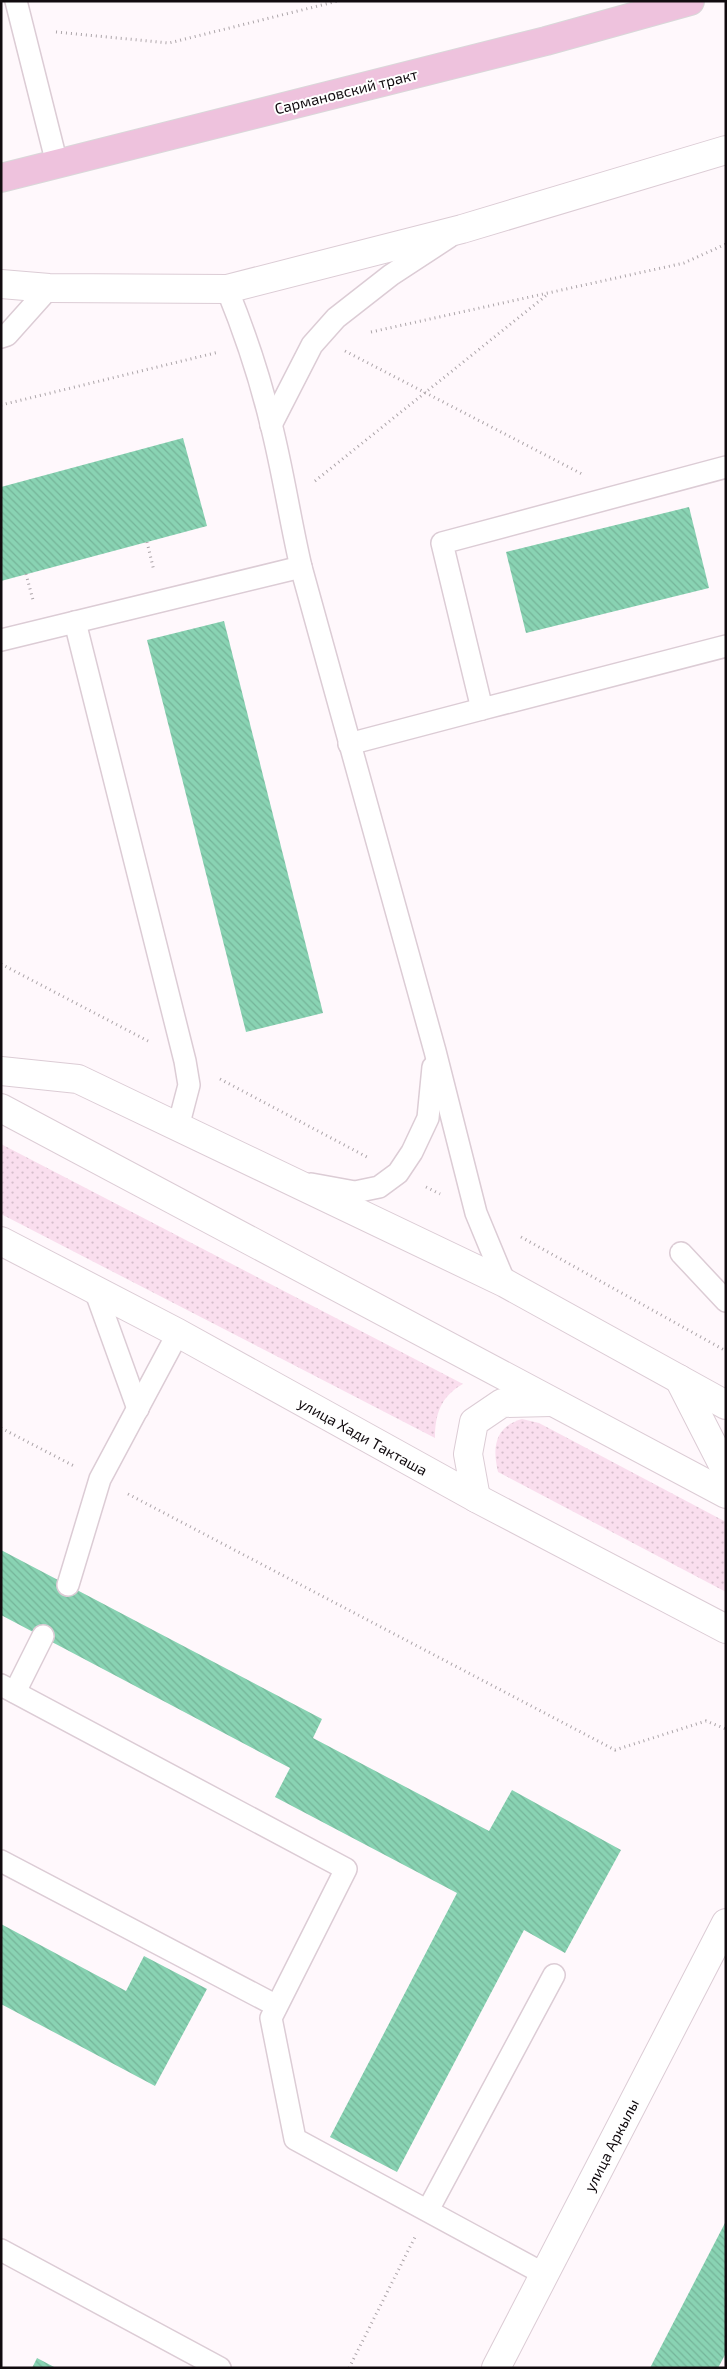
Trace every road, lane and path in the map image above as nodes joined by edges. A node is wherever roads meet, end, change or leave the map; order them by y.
1 (16, 1) edge
2 (338, 1) edge
3 (690, 1) edge
4 (22, 29) junction
5 (726, 150) edge
6 (57, 164) junction
7 (1, 178) edge
8 (462, 229) junction
9 (1, 284) edge
10 (48, 288) junction
11 (227, 289) junction
12 (548, 293) dead end
13 (1, 337) edge
14 (344, 350) dead end
15 (425, 393) junction
16 (271, 425) junction
17 (726, 467) edge
18 (622, 495) junction
19 (286, 505) junction
20 (301, 567) junction
21 (75, 622) junction
22 (1, 640) edge
23 (726, 646) edge
24 (482, 708) junction
25 (350, 744) junction
26 (1, 964) edge
27 (435, 1052) junction
28 (186, 1061) junction
29 (1, 1071) edge
30 (1, 1108) edge
31 (178, 1127) junction
32 (398, 1173) junction
33 (288, 1180) junction
34 (476, 1212) junction
35 (1, 1242) edge
36 (681, 1253) dead end
37 (505, 1283) junction
38 (95, 1290) junction
39 (726, 1301) edge
40 (178, 1333) junction
41 (726, 1351) edge
42 (680, 1379) junction
43 (554, 1402) junction
44 (726, 1405) edge
45 (138, 1409) junction
46 (1, 1428) edge
47 (726, 1471) edge
48 (100, 1479) junction
49 (726, 1494) edge
50 (476, 1498) junction
51 (68, 1585) dead end
52 (726, 1629) edge
53 (42, 1636) dead end
54 (8, 1689) edge
55 (726, 1729) edge
56 (1, 1861) edge
57 (726, 1923) edge
58 (554, 1975) dead end
59 (275, 2005) junction
60 (428, 2210) junction
61 (1, 2250) edge
62 (544, 2274) junction
63 (220, 2368) edge
64 (349, 2368) edge
65 (496, 2368) edge

1 - 4 lane
2 - 4 path
3 - 6 main road, Сармановский тракт
4 - 6 lane
5 - 8 street
6 - 7 main road, Сармановский тракт
8 - 11 street
8 - 16 lane
9 - 10 street
10 - 11 street
10 - 13 lane
11 - 16 lane
12 - 15 path
14 - 15 path
15 - 18 path
15 - 19 path
16 - 19 lane
17 - 18 lane
18 - 24 lane
19 - 20 lane
20 - 21 lane
20 - 25 lane
21 - 22 lane
21 - 28 lane
23 - 24 lane
24 - 25 lane
25 - 27 lane
26 - 28 path
27 - 32 lane
27 - 34 lane
28 - 31 lane
28 - 32 path
29 - 31 street
30 - 43 street
31 - 33 street
32 - 33 lane
32 - 34 path
33 - 37 street
34 - 37 lane
34 - 41 path
35 - 38 street, улица Хади Такташа
36 - 39 lane
37 - 42 street
38 - 40 street, улица Хади Такташа
38 - 45 lane
40 - 45 lane
40 - 50 street, улица Хади Такташа
42 - 44 street
42 - 47 street
43 - 49 street
43 - 50 street
45 - 48 lane
46 - 48 path
48 - 51 lane
48 - 55 path
50 - 52 street, улица Хади Такташа
53 - 54 lane
54 - 59 lane
56 - 59 lane
57 - 62 street, улица Аркылы
58 - 60 lane
59 - 60 lane
60 - 62 lane
60 - 64 path
61 - 63 lane
62 - 65 street, улица Аркылы

